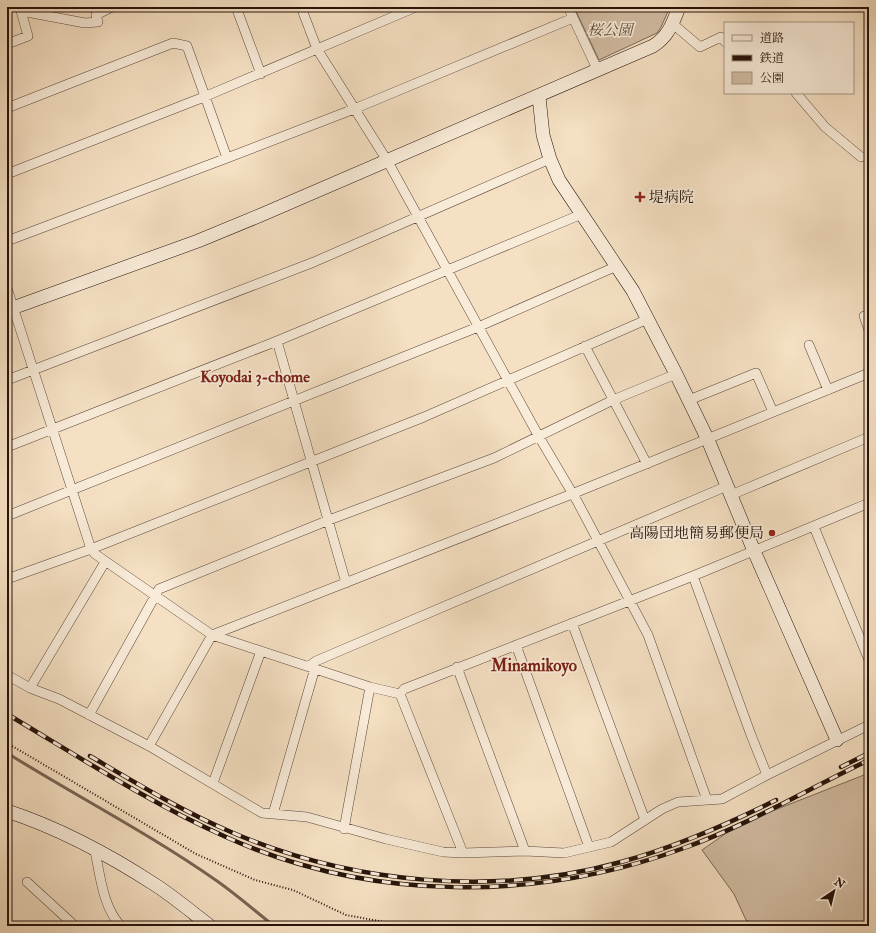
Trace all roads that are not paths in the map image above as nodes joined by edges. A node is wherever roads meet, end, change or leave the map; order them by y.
1 (112, 7) edge
2 (236, 7) edge
3 (300, 7) edge
4 (416, 7) edge
5 (568, 7) edge
6 (678, 7) edge
7 (21, 9) edge
8 (94, 11) edge
9 (573, 18) junction
10 (672, 24) junction
11 (724, 41) edge
12 (7, 44) edge
13 (317, 49) junction
14 (598, 71) junction
15 (261, 74) junction
16 (797, 94) edge
17 (204, 97) junction
18 (539, 97) junction
19 (7, 108) edge
20 (354, 108) junction
21 (861, 157) dead end
22 (227, 158) junction
23 (550, 159) junction
24 (388, 162) junction
25 (7, 174) edge
26 (582, 214) junction
27 (418, 217) junction
28 (7, 241) edge
29 (617, 266) junction
30 (448, 271) junction
31 (7, 288) edge
32 (10, 309) edge
33 (864, 316) dead end
34 (648, 319) junction
35 (478, 327) junction
36 (869, 330) edge
37 (277, 341) junction
38 (808, 345) dead end
39 (585, 346) junction
40 (33, 370) junction
41 (869, 373) edge
42 (676, 374) junction
43 (7, 380) edge
44 (508, 381) junction
45 (828, 390) junction
46 (613, 400) junction
47 (689, 400) junction
48 (294, 402) junction
49 (773, 412) junction
50 (53, 430) junction
51 (538, 435) junction
52 (869, 436) edge
53 (708, 440) junction
54 (7, 447) edge
55 (310, 461) junction
56 (647, 464) junction
57 (729, 490) junction
58 (73, 491) junction
59 (572, 494) junction
60 (869, 503) edge
61 (7, 516) edge
62 (329, 520) junction
63 (814, 527) junction
64 (597, 541) junction
65 (91, 549) junction
66 (754, 551) junction
67 (105, 562) junction
68 (693, 576) junction
69 (7, 579) edge
70 (346, 583) junction
71 (156, 596) junction
72 (630, 600) junction
73 (572, 623) junction
74 (212, 635) junction
75 (516, 645) junction
76 (261, 651) junction
77 (869, 660) edge
78 (312, 667) junction
79 (457, 667) junction
80 (7, 675) edge
81 (370, 687) junction
82 (30, 688) junction
83 (400, 694) junction
84 (89, 715) junction
85 (869, 725) edge
86 (837, 740) junction
87 (148, 746) junction
88 (767, 775) junction
89 (213, 783) junction
90 (707, 800) junction
91 (7, 811) edge
92 (273, 814) junction
93 (645, 820) junction
94 (344, 829) junction
95 (589, 847) junction
96 (95, 851) junction
97 (525, 851) junction
98 (463, 853) junction
99 (27, 882) dead end
100 (75, 926) edge
101 (120, 926) edge
102 (210, 926) edge
103 (833, 926) edge
104 (840, 926) edge

1 - 8 street
2 - 15 street
3 - 13 street
4 - 13 street
5 - 9 street
6 - 10 street
7 - 8 street
7 - 12 street
9 - 14 street
9 - 20 street
10 - 11 street
10 - 14 street
13 - 15 street
13 - 20 street
14 - 18 street
15 - 17 street
16 - 21 street
17 - 19 street
17 - 22 street
17 - 25 street
18 - 23 street
18 - 24 street
20 - 22 street
20 - 24 street
22 - 28 street
23 - 26 street
23 - 27 street
24 - 27 street
24 - 32 street
26 - 29 street
26 - 30 street
27 - 30 street
27 - 40 street
29 - 34 street
29 - 35 street
30 - 35 street
30 - 37 street
31 - 32 street
32 - 40 street
33 - 36 street
34 - 39 street
34 - 42 street
35 - 44 street
35 - 48 street
37 - 48 street
37 - 50 street
38 - 45 street
39 - 44 street
39 - 46 street
40 - 43 street
40 - 50 street
41 - 45 street
42 - 46 street
42 - 47 street
44 - 51 street
44 - 55 street
45 - 49 street
46 - 51 street
46 - 56 street
47 - 49 street
47 - 53 street
48 - 55 street
48 - 58 street
49 - 53 street
50 - 54 street
50 - 58 street
51 - 59 street
51 - 62 street
52 - 57 street
53 - 56 street
53 - 57 street
55 - 62 street
55 - 65 street
56 - 59 street
57 - 64 street
57 - 66 street
58 - 61 street
58 - 65 street
59 - 64 street
59 - 70 street
60 - 63 street
62 - 70 street
62 - 71 street
63 - 66 street
63 - 77 street
64 - 72 street
64 - 78 street
65 - 67 street
65 - 69 street
66 - 68 street
66 - 86 street
67 - 71 street
67 - 82 street
68 - 72 street
68 - 88 street
70 - 74 street
71 - 74 street
71 - 84 street
72 - 73 street
72 - 90 street
73 - 75 street
73 - 93 street
74 - 76 street
74 - 87 street
75 - 79 street
75 - 95 street
76 - 78 street
76 - 89 street
78 - 81 street
78 - 92 street
79 - 83 street
79 - 97 street
80 - 82 street
81 - 83 street
81 - 94 street
82 - 84 street
83 - 98 street
84 - 87 street
85 - 86 street
86 - 88 street
87 - 89 street
88 - 90 street
89 - 92 street
90 - 93 street
91 - 96 street
92 - 94 street
93 - 95 street
94 - 98 street
95 - 97 street
96 - 101 street
96 - 102 street
97 - 98 street
99 - 100 street
103 - 104 street

